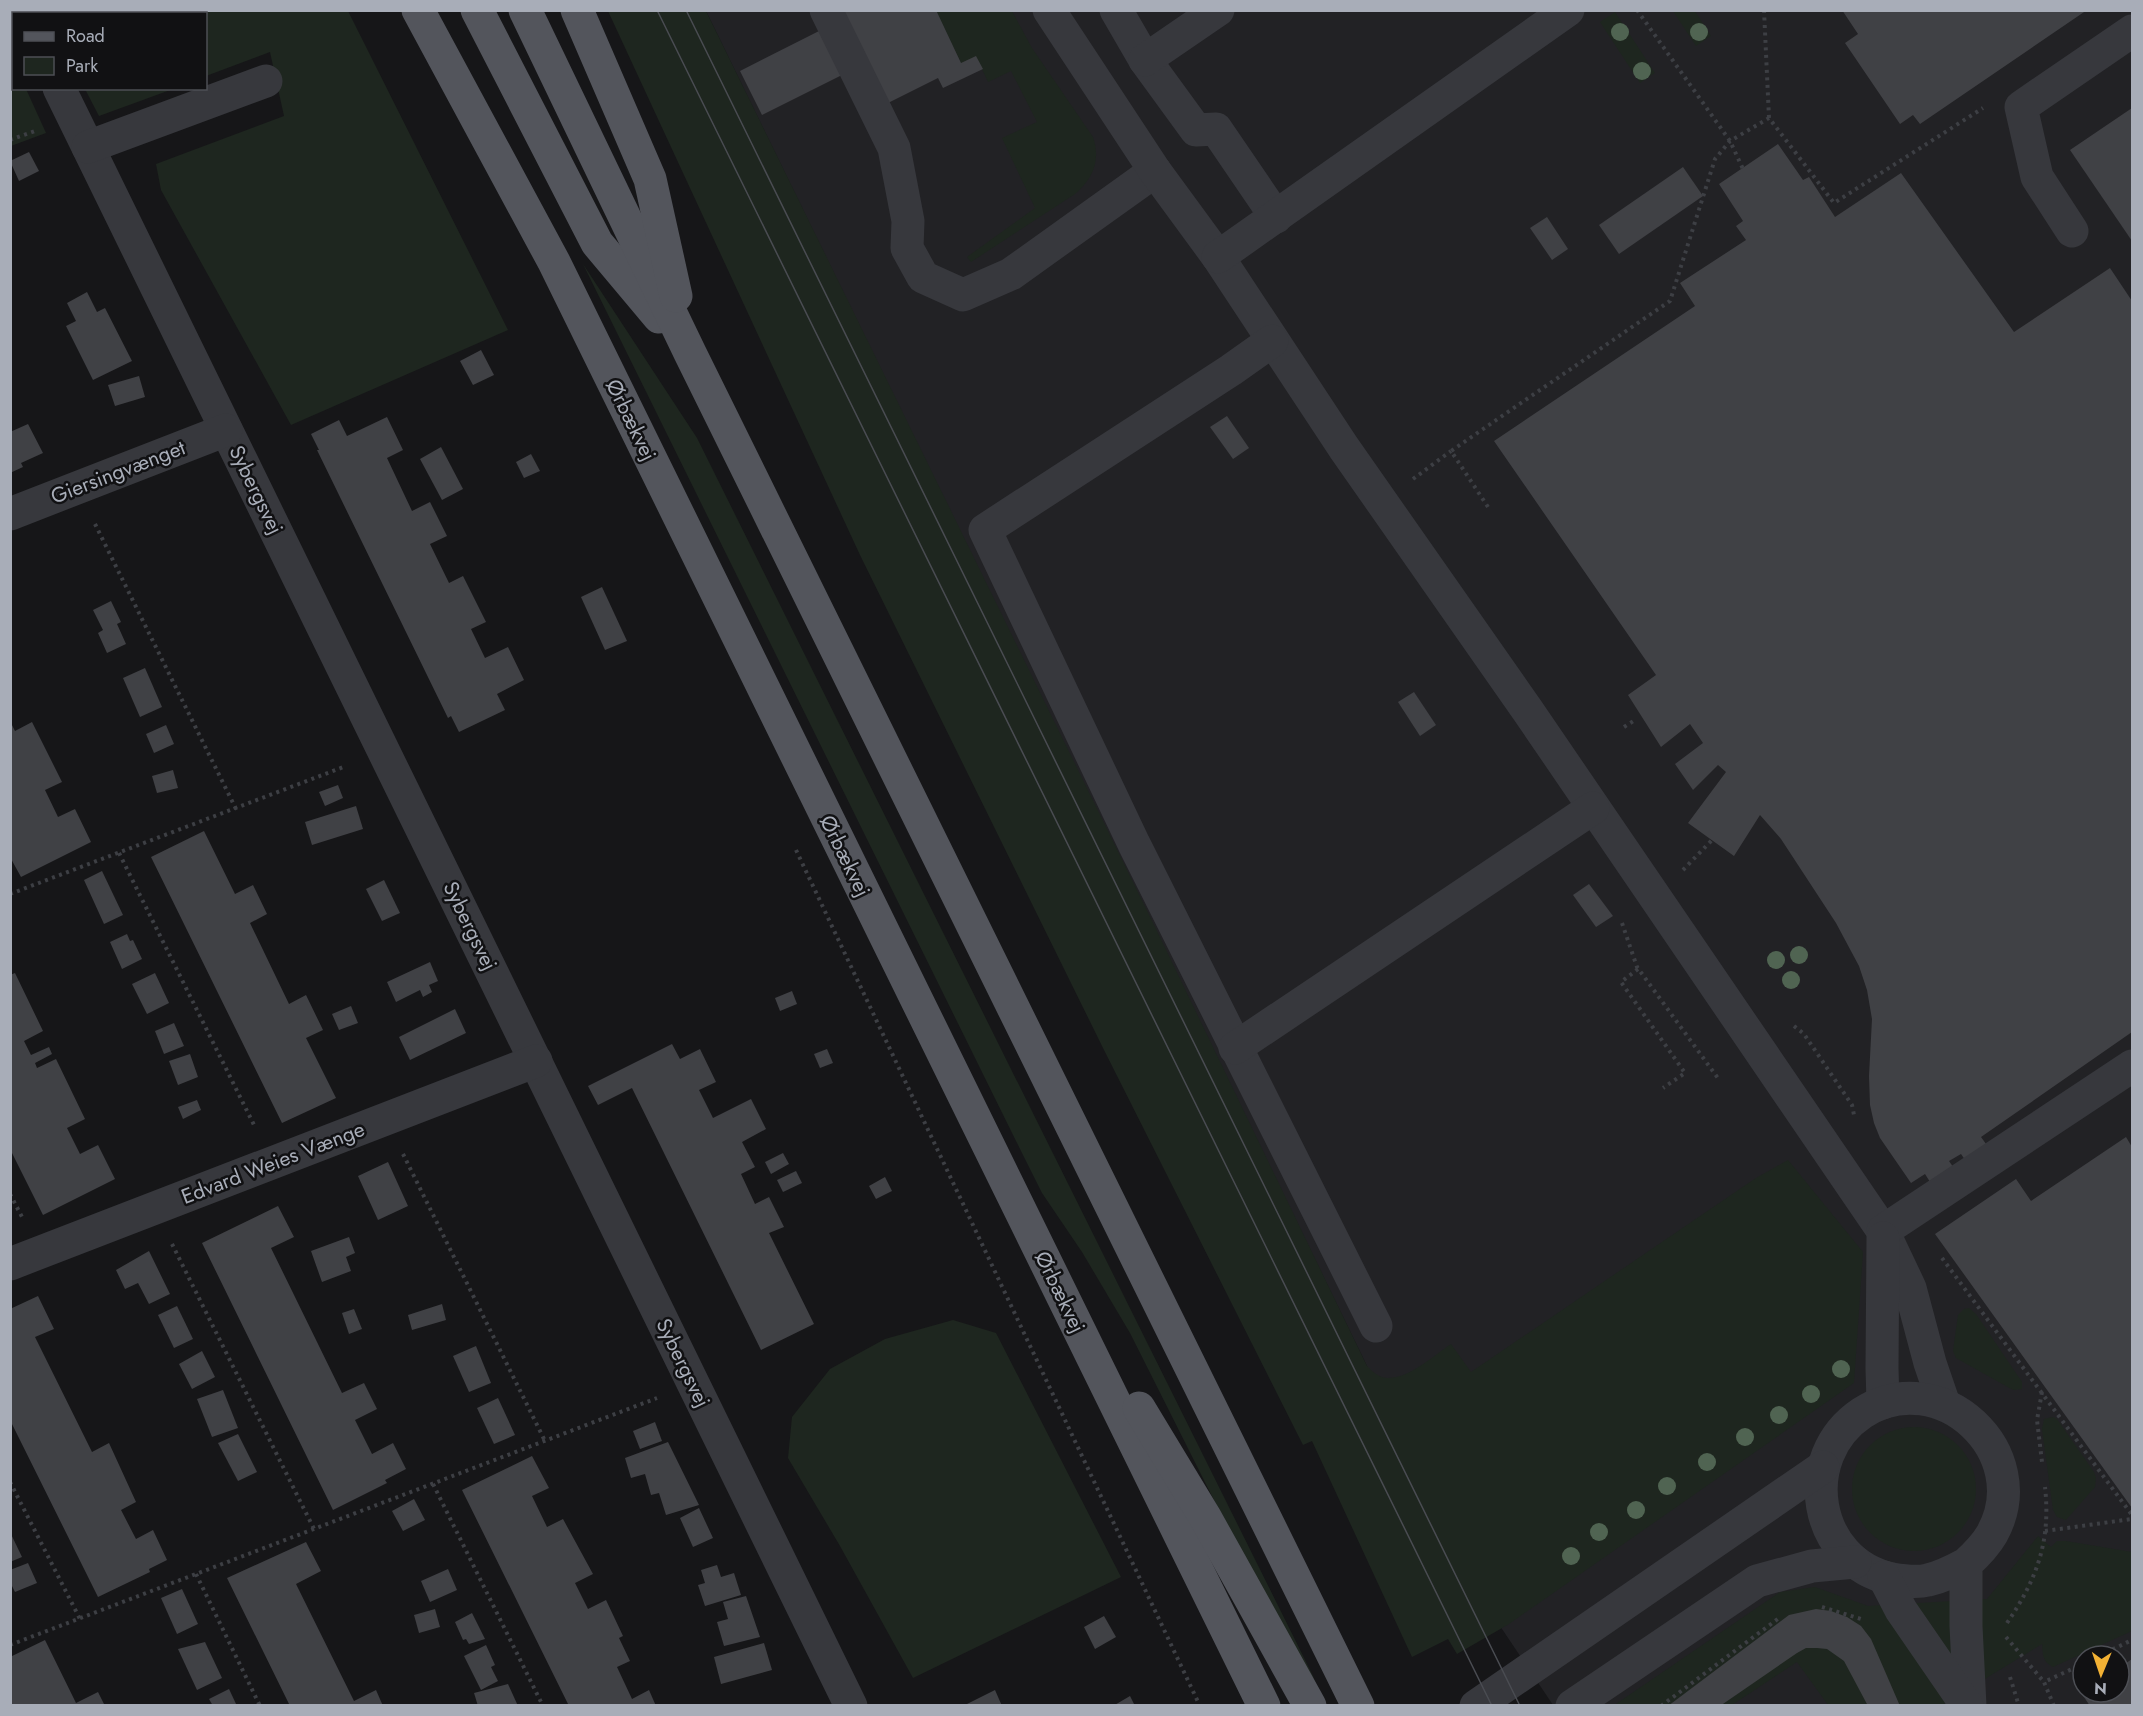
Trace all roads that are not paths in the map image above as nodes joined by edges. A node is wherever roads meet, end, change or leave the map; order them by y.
1 (418, 10) edge
2 (477, 10) edge
3 (525, 10) edge
4 (577, 10) edge
5 (826, 10) edge
6 (1049, 10) edge
7 (1116, 10) edge
8 (1218, 10) edge
9 (1548, 16) edge
10 (2133, 30) edge
11 (1141, 53) junction
12 (266, 81) dead end
13 (60, 90) edge
14 (88, 147) junction
15 (1155, 171) junction
16 (1276, 217) junction
17 (2072, 231) dead end
18 (1218, 257) junction
19 (1272, 341) junction
20 (690, 353) junction
21 (226, 430) junction
22 (10, 514) edge
23 (1593, 808) junction
24 (1235, 1048) junction
25 (536, 1061) junction
26 (2133, 1066) edge
27 (1024, 1220) junction
28 (1883, 1231) junction
29 (10, 1264) edge
30 (1376, 1326) dead end
31 (1883, 1403) junction
32 (1944, 1404) junction
33 (1823, 1467) junction
34 (1855, 1562) junction
35 (1966, 1564) junction
36 (1884, 1577) junction
37 (842, 1703) edge
38 (1264, 1706) edge
39 (1310, 1706) edge
40 (1358, 1706) edge
41 (1476, 1706) edge
42 (1572, 1706) edge
43 (1968, 1706) edge

1 - 27 main road, Ørbækvej
2 - 20 main road
3 - 20 main road
4 - 20 main road
5 - 15 street
6 - 15 street
7 - 11 street
8 - 11 street
9 - 16 street
10 - 17 street
11 - 16 street
12 - 14 street
13 - 14 street, Sybergsvej
14 - 21 street, Sybergsvej
15 - 18 street
16 - 18 street
18 - 19 street
19 - 23 street
19 - 24 street
20 - 40 main road
21 - 22 street, Giersingvænget
21 - 25 street, Sybergsvej
23 - 24 street
23 - 28 street
24 - 30 street
25 - 29 street, Edvard Weies Vænge
25 - 37 street, Sybergsvej
26 - 28 street
27 - 38 main road, Ørbækvej
27 - 39 main road
28 - 31 street
28 - 32 street
31 - 32 street
31 - 33 street
32 - 35 street
33 - 34 street
33 - 41 street
34 - 36 street
34 - 42 street
35 - 36 street
35 - 43 street
36 - 43 street

